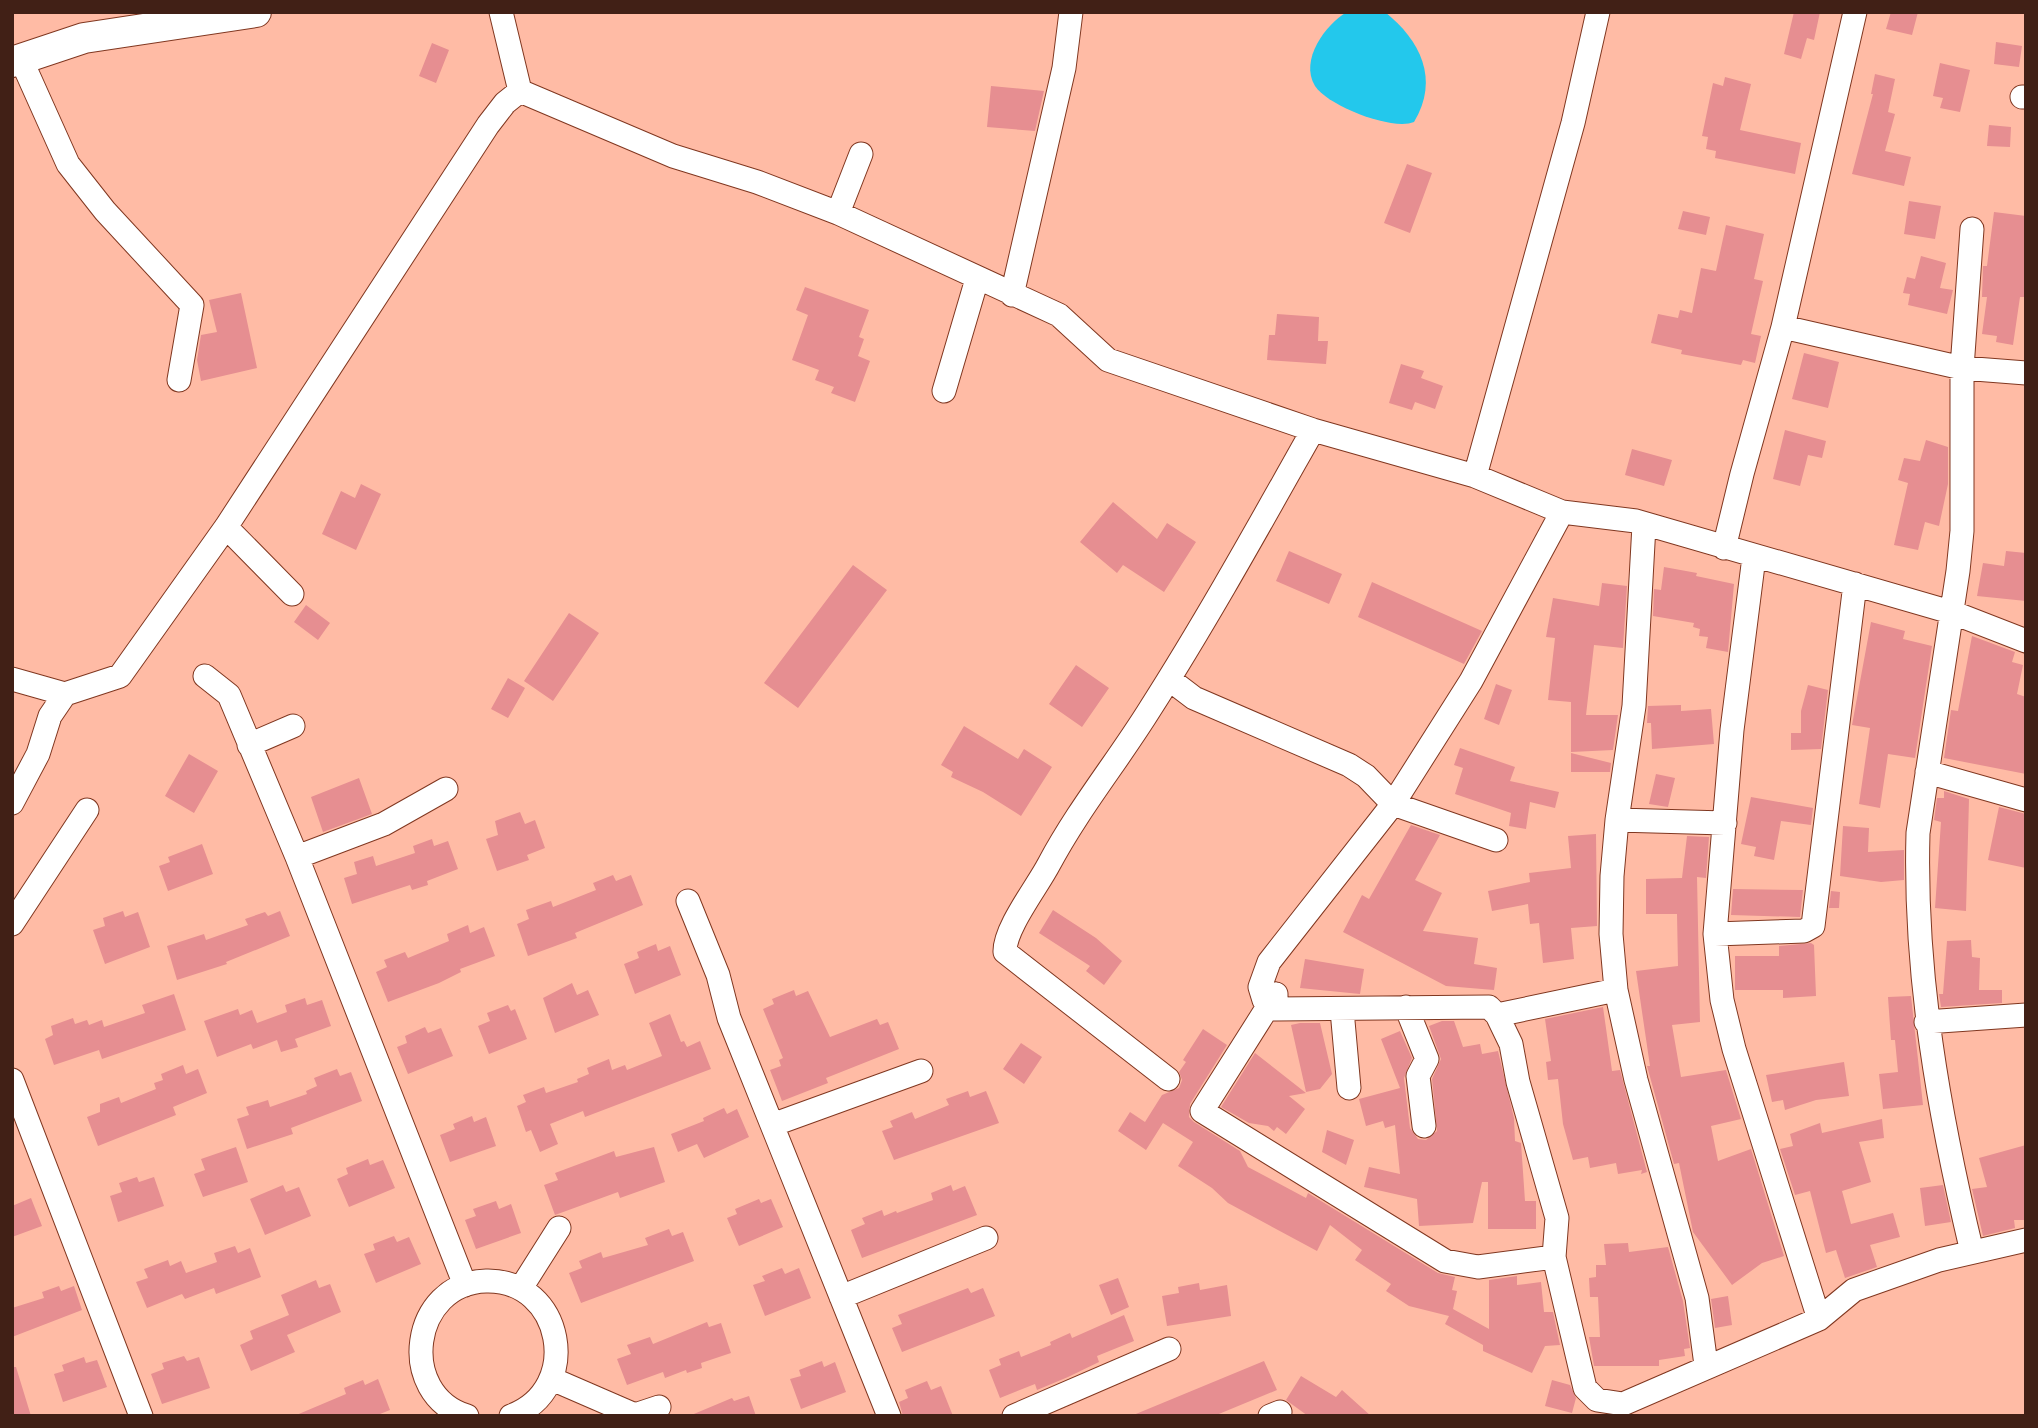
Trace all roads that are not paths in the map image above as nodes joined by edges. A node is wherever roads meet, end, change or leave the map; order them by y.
1 (256, 12) edge
2 (502, 12) edge
3 (1071, 12) edge
4 (1598, 12) edge
5 (1855, 12) edge
6 (16, 59) edge
7 (520, 91) junction
8 (862, 154) dead end
9 (838, 213) junction
10 (1972, 229) dead end
11 (977, 279) junction
12 (1012, 295) junction
13 (1783, 327) junction
14 (1962, 368) junction
15 (2026, 373) edge
16 (179, 380) dead end
17 (944, 391) dead end
18 (1314, 430) junction
19 (1475, 476) junction
20 (1562, 512) junction
21 (1644, 525) junction
22 (226, 527) junction
23 (1724, 548) junction
24 (1754, 557) junction
25 (1855, 584) junction
26 (292, 594) dead end
27 (1954, 613) junction
28 (2026, 641) edge
29 (205, 676) dead end
30 (1169, 678) junction
31 (12, 679) edge
32 (65, 694) junction
33 (293, 726) dead end
34 (249, 745) junction
35 (1927, 772) junction
36 (446, 789) dead end
37 (2026, 800) edge
38 (12, 803) edge
39 (1394, 804) junction
40 (87, 810) dead end
41 (1617, 820) junction
42 (1725, 823) junction
43 (1496, 840) dead end
44 (297, 857) junction
45 (688, 901) dead end
46 (12, 923) edge
47 (1715, 934) junction
48 (1616, 990) junction
49 (1276, 993) junction
50 (1406, 1007) junction
51 (1342, 1010) junction
52 (1497, 1015) junction
53 (2026, 1015) edge
54 (1926, 1023) junction
55 (921, 1071) dead end
56 (1167, 1079) dead end
57 (12, 1080) edge
58 (1349, 1088) dead end
59 (772, 1125) junction
60 (1424, 1126) dead end
61 (559, 1228) dead end
62 (986, 1238) dead end
63 (2026, 1240) edge
64 (1972, 1252) junction
65 (1554, 1257) junction
66 (464, 1285) junction
67 (521, 1288) junction
68 (841, 1297) junction
69 (1819, 1319) junction
70 (1169, 1349) dead end
71 (1706, 1365) junction
72 (552, 1379) junction
73 (659, 1407) dead end
74 (462, 1415) edge
75 (514, 1415) edge
76 (141, 1416) edge
77 (888, 1416) edge
78 (1014, 1416) edge

1 - 6 main road
2 - 7 street
3 - 12 street
4 - 19 street
5 - 13 street
6 - 16 street
7 - 9 street
7 - 22 street
8 - 9 street
9 - 11 street
10 - 14 street
11 - 12 street
11 - 17 street
12 - 18 street
13 - 14 street
13 - 23 street
14 - 15 street
14 - 27 street
18 - 19 street
18 - 30 street
19 - 20 street
20 - 21 street
20 - 39 street
21 - 23 street
21 - 41 street
22 - 26 street
22 - 32 street
23 - 24 street
24 - 25 street
24 - 42 street
25 - 27 street
25 - 47 street
27 - 28 street
27 - 35 street
29 - 34 street
30 - 39 street
30 - 56 street
31 - 32 street
32 - 38 street
33 - 34 street
34 - 44 street
35 - 37 street
35 - 54 street
36 - 44 street
39 - 43 street
39 - 49 street
40 - 46 street
41 - 42 street
41 - 48 street
42 - 47 street
44 - 66 street
45 - 59 street
47 - 69 street
48 - 52 street
48 - 71 street
49 - 51 street
49 - 65 street
50 - 51 street
50 - 52 street
50 - 60 street
51 - 58 street
52 - 65 street
53 - 54 street
54 - 64 street
55 - 59 street
57 - 76 street
59 - 68 street
61 - 67 street
62 - 68 street
63 - 64 street
64 - 69 street
65 - 71 street
66 - 67 street
66 - 74 street
67 - 72 street
68 - 77 street
69 - 71 street
70 - 78 street
72 - 73 street
72 - 75 street

